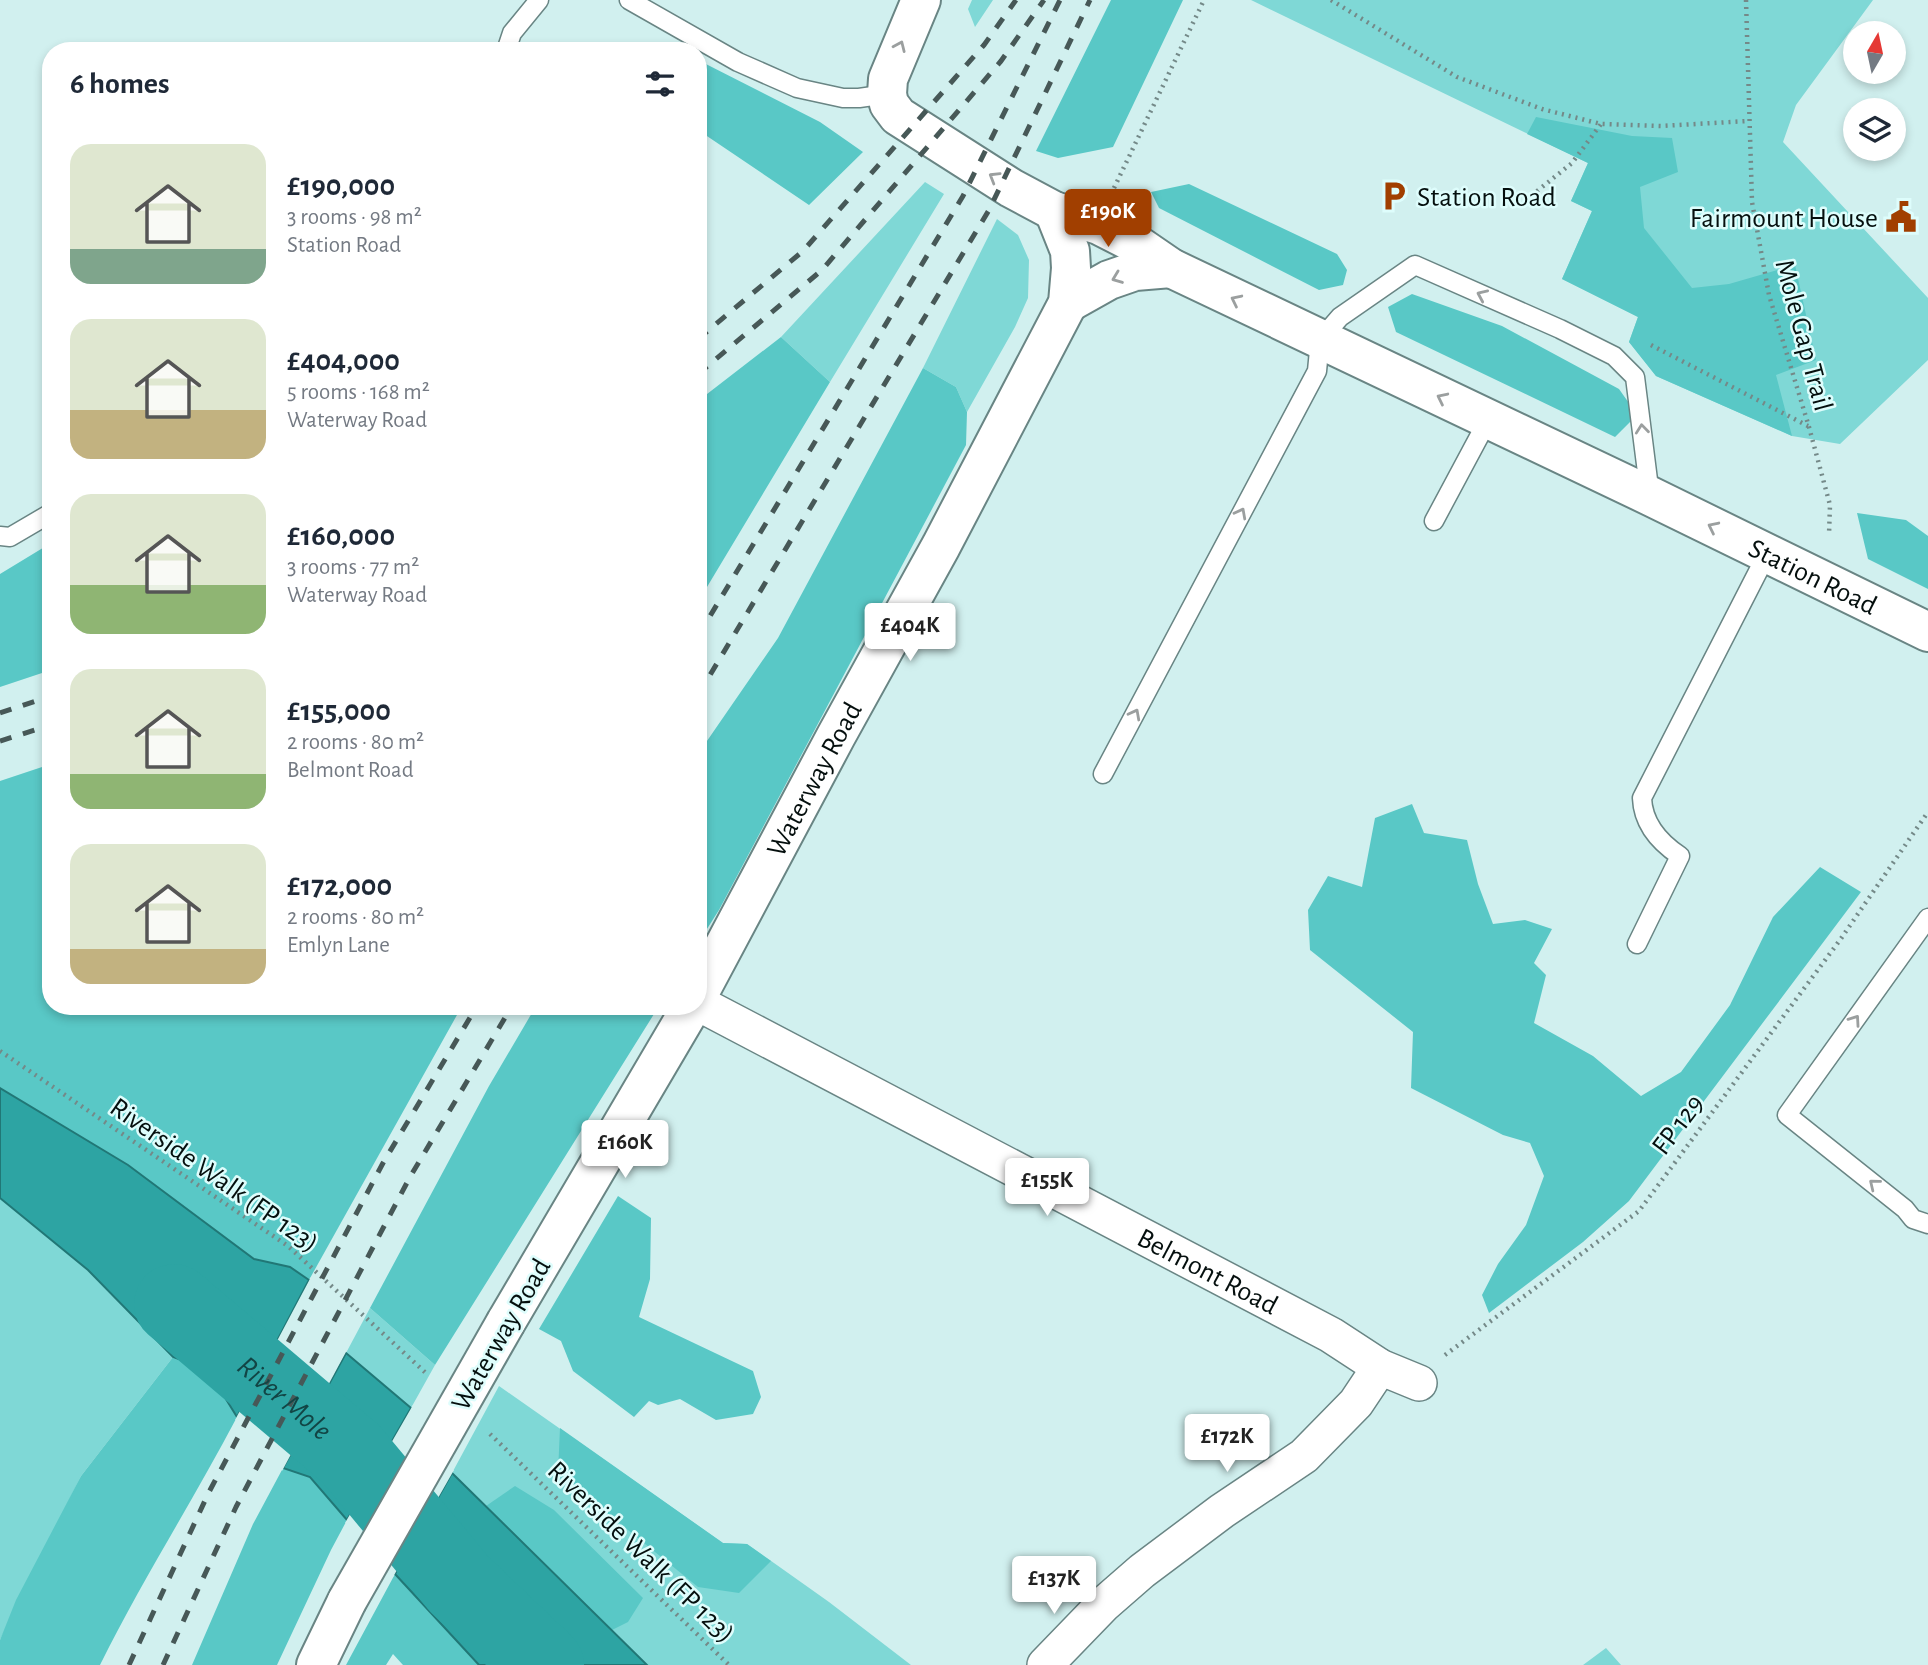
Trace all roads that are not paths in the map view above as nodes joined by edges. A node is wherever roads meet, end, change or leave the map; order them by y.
1 (539, 0) edge
2 (629, 0) edge
3 (921, 0) edge
4 (509, 42) edge
5 (703, 42) edge
6 (707, 44) edge
7 (887, 94) junction
8 (1054, 211) junction
9 (1171, 268) junction
10 (1068, 303) junction
11 (1320, 340) junction
12 (1489, 420) junction
13 (1650, 496) junction
14 (42, 518) edge
15 (1434, 521) dead end
16 (0, 537) edge
17 (1767, 554) junction
18 (1928, 632) edge
19 (1103, 774) dead end
20 (1928, 918) edge
21 (1637, 944) dead end
22 (707, 978) edge
23 (707, 1008) edge
24 (687, 1015) edge
25 (1928, 1224) edge
26 (1380, 1367) junction
27 (1419, 1382) dead end
28 (316, 1665) edge
29 (1045, 1665) edge

1 - 4 lane
2 - 5 lane
7 -> 3 main road
6 - 7 lane
8 -> 7 main road, Station Road
8 - 9 main road, Station Road
8 - 10 main road, Waterway Road
9 -> 10 main road
11 -> 9 main road, Station Road
10 - 22 main road, Waterway Road
12 -> 11 main road, Station Road
13 -> 11 lane
19 -> 11 lane
12 - 13 main road, Station Road
12 - 15 lane
17 -> 13 main road, Station Road
14 - 16 lane
17 - 18 main road, Station Road
17 - 21 lane
25 -> 20 lane
23 - 26 street, Belmont Road
24 - 28 main road, Waterway Road, bridge
26 - 27 street, Belmont Road
26 - 29 street

